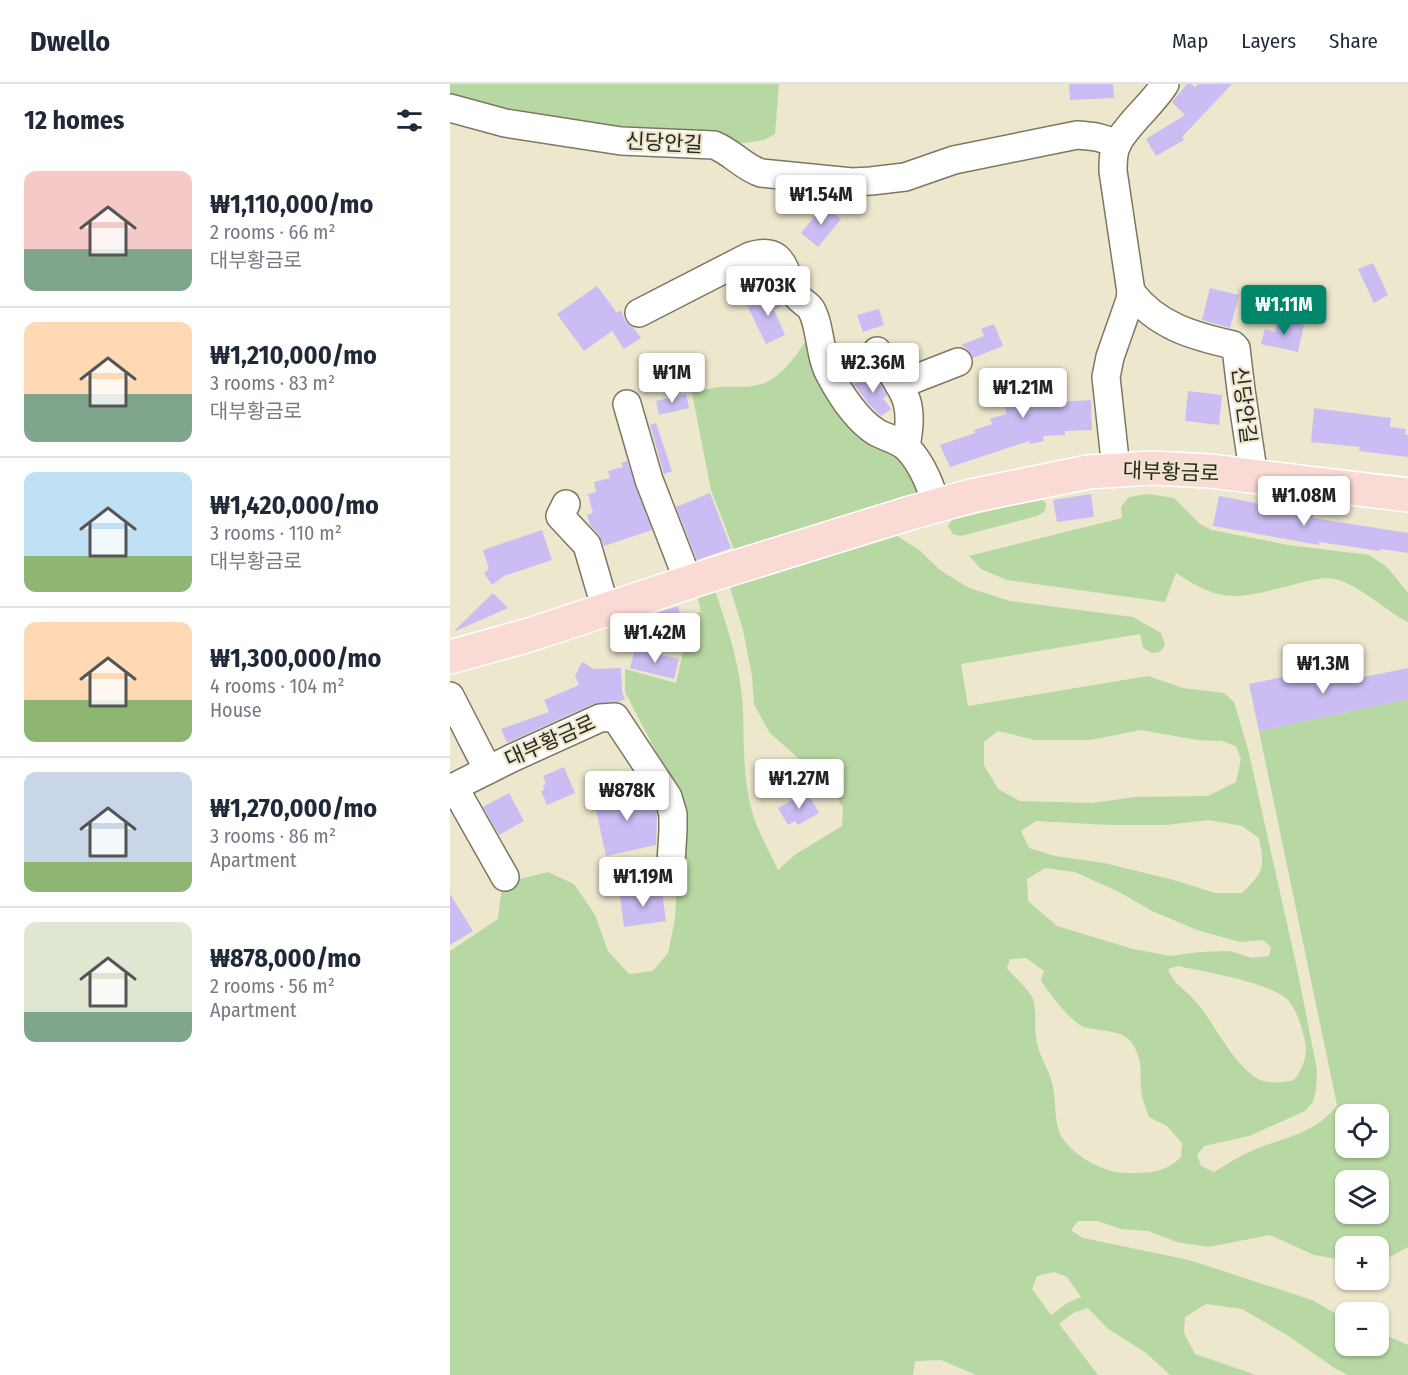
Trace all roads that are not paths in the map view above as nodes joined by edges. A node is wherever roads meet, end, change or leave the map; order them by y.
1 (1165, 84) edge
2 (450, 108) edge
3 (1116, 145) junction
4 (1131, 292) junction
5 (639, 314) dead end
6 (877, 351) dead end
7 (958, 362) dead end
8 (899, 385) junction
9 (627, 404) dead end
10 (906, 446) junction
11 (1116, 469) junction
12 (1254, 477) junction
13 (1408, 495) edge
14 (566, 504) dead end
15 (937, 506) junction
16 (689, 583) junction
17 (606, 610) junction
18 (450, 657) edge
19 (450, 696) edge
20 (488, 770) junction
21 (452, 788) edge
22 (505, 877) dead end
23 (670, 878) dead end

1 - 3 lane
2 - 3 lane, 신당안길
3 - 4 lane
4 - 11 lane
4 - 12 lane, 신당안길
5 - 10 lane
6 - 8 lane
7 - 8 lane
8 - 10 lane
9 - 16 lane
10 - 15 lane
11 - 12 main road, 대부황금로
11 - 15 main road, 대부황금로
12 - 13 main road, 대부황금로
14 - 17 lane
15 - 16 main road, 대부황금로
16 - 17 main road, 대부황금로
17 - 18 main road, 대부황금로
19 - 20 lane, 대부황금로
20 - 21 lane, 대부황금로
20 - 23 lane, 대부황금로
21 - 22 lane, 대부황금로

